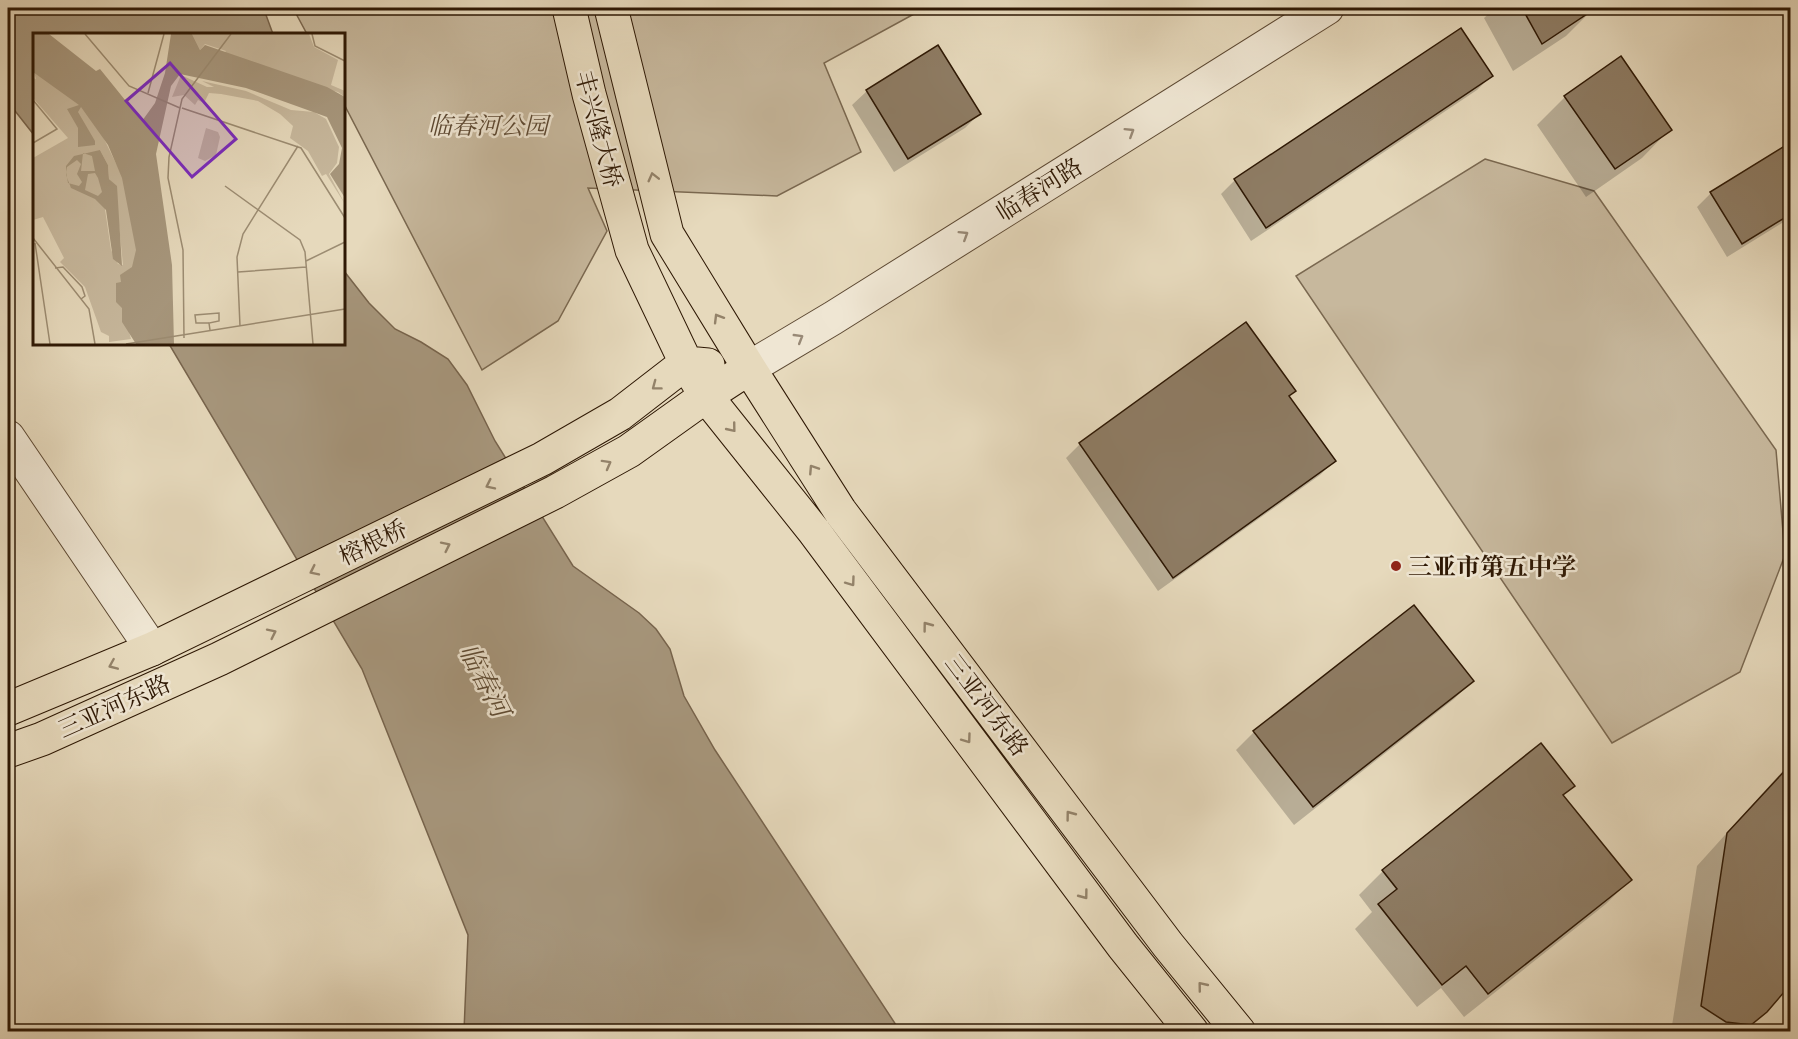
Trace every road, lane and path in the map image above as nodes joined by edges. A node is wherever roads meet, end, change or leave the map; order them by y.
1 (569, 8) edge
2 (611, 8) edge
3 (1327, 8) edge
4 (686, 363) junction
5 (749, 368) junction
6 (706, 396) junction
7 (8, 437) edge
8 (204, 624) joint
9 (152, 649) junction
10 (219, 659) joint
11 (8, 709) edge
12 (8, 751) edge
13 (1192, 1032) edge
14 (1239, 1032) edge

1 - 4 main road, 丰兴隆大桥
5 -> 2 main road, 丰兴隆大桥
5 -> 3 street, 临春河路
4 - 5 main road
4 - 6 main road, 三亚河东路
4 -> 8 main road, 榕根桥
5 - 6 main road
14 -> 5 main road, 三亚河东路
10 -> 6 main road, 榕根桥
6 -> 13 main road, 三亚河东路
7 - 9 street
8 - 9 main road, 三亚河东路
9 -> 11 main road, 三亚河东路
10 - 12 main road, 三亚河东路

